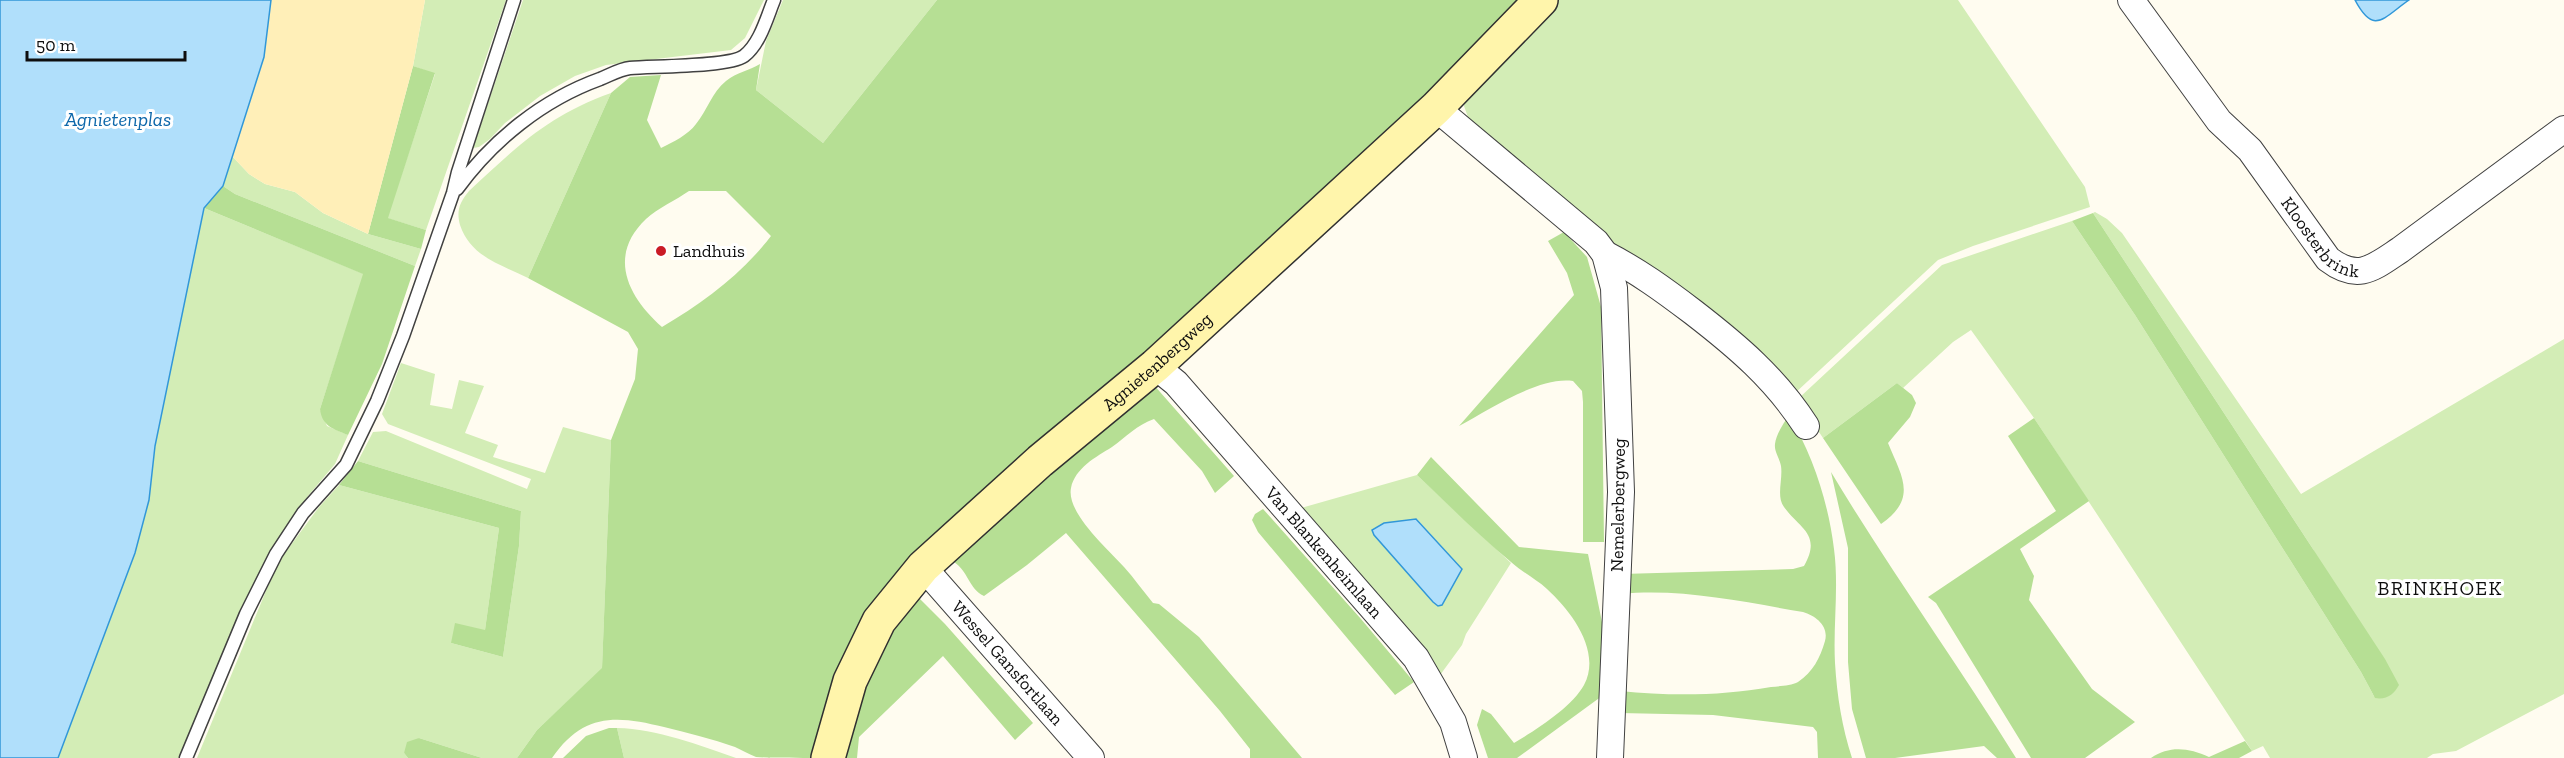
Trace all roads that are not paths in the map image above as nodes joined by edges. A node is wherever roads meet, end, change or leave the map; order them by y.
1 (514, 0) edge
2 (774, 0) edge
3 (1541, 0) edge
4 (2132, 0) edge
5 (1436, 108) junction
6 (2564, 129) edge
7 (453, 193) junction
8 (1605, 254) junction
9 (1155, 366) junction
10 (1806, 426) dead end
11 (923, 567) junction
12 (186, 758) edge
13 (828, 758) edge
14 (1091, 758) edge
15 (1464, 758) edge
16 (1610, 758) edge

1 - 7 lane
2 - 7 lane
3 - 5 street, Agnietenbergweg
4 - 6 street, Kloosterbrink
5 - 8 street, Nemelerbergweg
5 - 9 street, Agnietenbergweg
7 - 12 lane
8 - 10 street, Nemelerbergweg
8 - 16 street, Nemelerbergweg
9 - 11 street, Agnietenbergweg
9 - 15 street, Van Blankenheimlaan
11 - 13 street, Agnietenbergweg
11 - 14 street, Wessel Gansfortlaan

